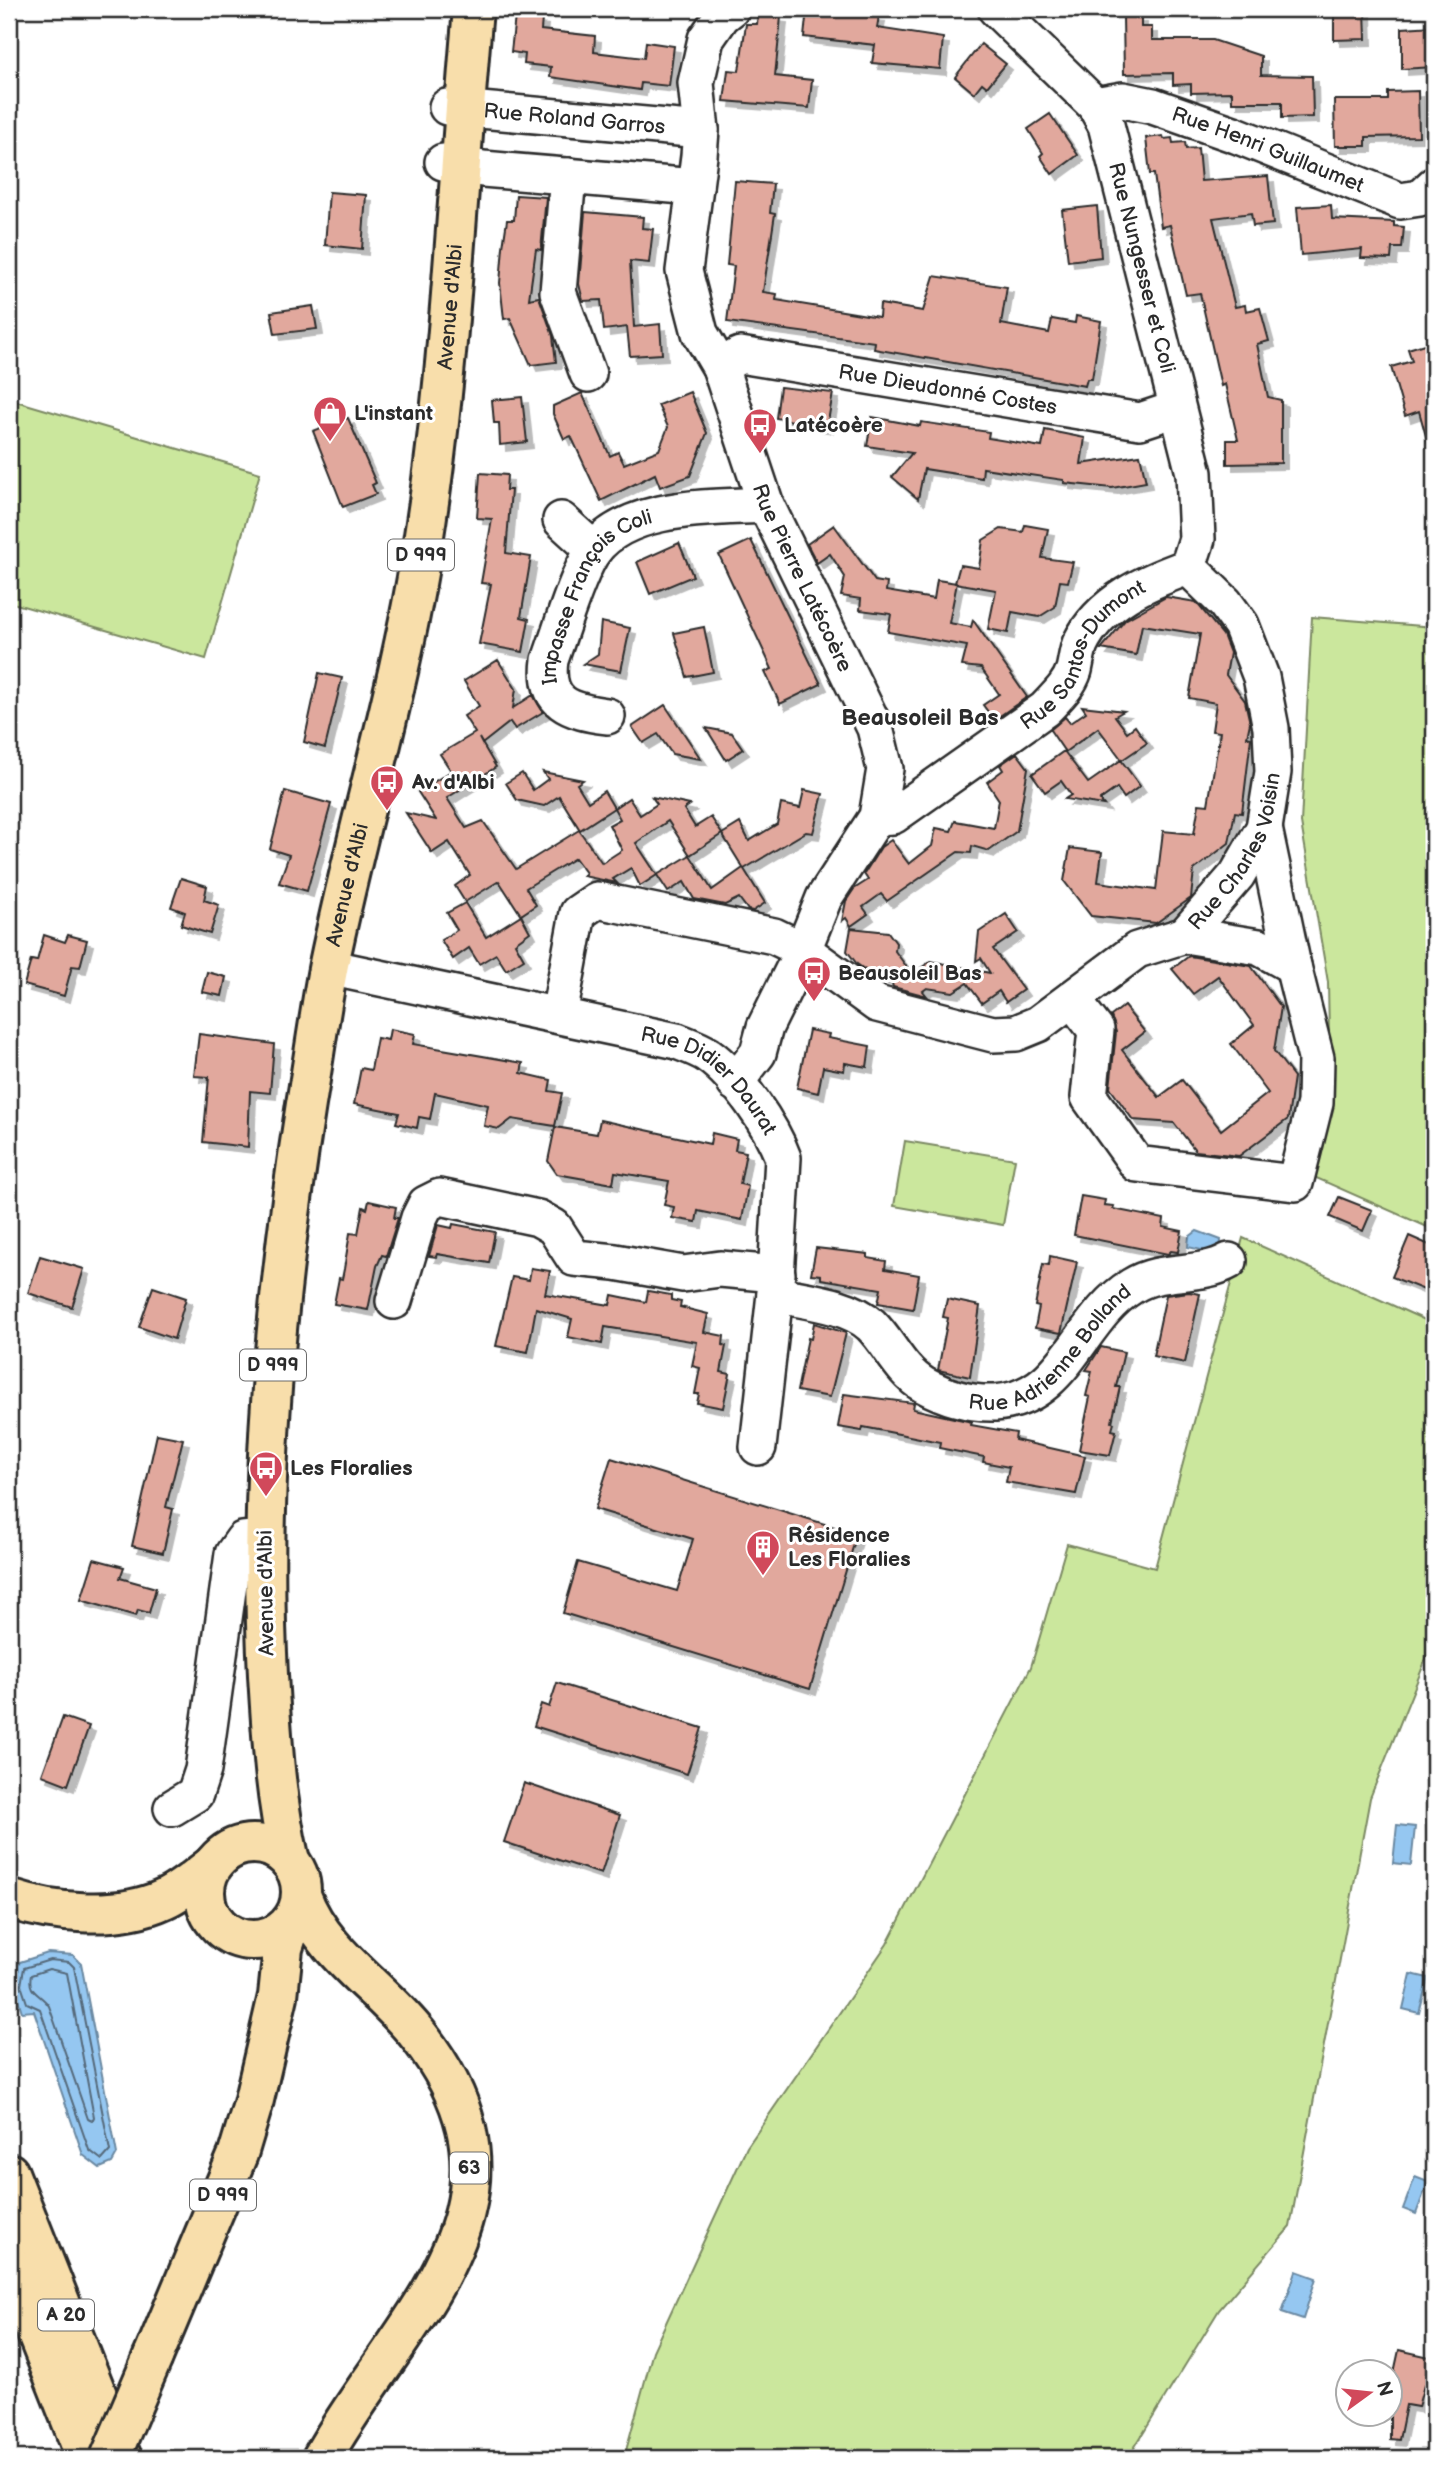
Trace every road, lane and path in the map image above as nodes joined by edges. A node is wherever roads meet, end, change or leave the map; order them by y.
1 (473, 9) edge
2 (996, 9) edge
3 (722, 11) edge
4 (1095, 105) junction
5 (456, 108) junction
6 (701, 130) junction
7 (451, 163) junction
8 (568, 176) junction
9 (1434, 185) edge
10 (695, 187) junction
11 (720, 367) junction
12 (588, 374) dead end
13 (1176, 409) junction
14 (766, 505) junction
15 (561, 520) dead end
16 (594, 550) junction
17 (1188, 568) junction
18 (607, 716) dead end
19 (883, 750) junction
20 (928, 791) junction
21 (877, 817) junction
22 (1264, 828) junction
23 (1185, 935) junction
24 (803, 950) junction
25 (1293, 965) junction
26 (328, 967) junction
27 (1072, 999) junction
28 (559, 1015) junction
29 (736, 1083) junction
30 (1229, 1261) dead end
31 (776, 1284) junction
32 (394, 1301) dead end
33 (758, 1447) dead end
34 (263, 1538) junction
35 (272, 1766) junction
36 (172, 1808) dead end
37 (219, 1858) junction
38 (294, 1892) junction
39 (9, 1899) edge
40 (225, 1931) junction
41 (270, 2024) junction
42 (9, 2173) edge
43 (9, 2263) edge
44 (86, 2458) edge
45 (110, 2458) edge
46 (122, 2458) edge
47 (322, 2458) edge

1 - 5 main road, Avenue d'Albi / D 999
2 - 4 street, Rue Nungesser et Coli
3 - 6 street, Rue Pierre Latécoère
4 - 9 street, Rue Henri Guillaumet
4 - 13 street, Rue Nungesser et Coli
5 - 6 street, Rue Roland Garros
5 - 7 main road, Avenue d'Albi / D 999
6 - 10 street, Rue Pierre Latécoère
7 - 8 street
7 - 26 main road, Avenue d'Albi / D 999
8 - 10 street
8 - 12 street
10 - 11 street, Rue Pierre Latécoère
11 - 13 street, Rue Dieudonné Costes
11 - 14 street, Rue Pierre Latécoère
13 - 17 street, Rue Nungesser et Coli
14 - 16 street, Impasse François Coli
14 - 19 street, Rue Pierre Latécoère
15 - 16 street
16 - 18 street, Impasse François Coli
17 - 20 street, Rue Santos-Dumont
17 - 22 street, Rue Charles Voisin
19 - 20 street
19 - 21 street, Rue Pierre Latécoère
20 - 21 street, Rue Santos-Dumont
21 - 24 street, Rue Pierre Latécoère
22 - 23 street, Rue Charles Voisin
22 - 25 street
23 - 25 street
23 - 27 street, Rue Charles Voisin
24 - 27 street, Rue Charles Voisin
24 - 28 street, Rue Charles Voisin
24 - 29 street, Rue Pierre Latécoère
25 - 27 street
26 - 28 street, Rue Didier Daurat
26 - 34 main road, Avenue d'Albi / D 999
28 - 29 street, Rue Didier Daurat
29 - 31 street, Rue Didier Daurat
30 - 31 street, Rue Adrienne Bolland
31 - 32 street, Rue Adrienne Bolland
31 - 33 street, Rue Didier Daurat
34 - 35 main road, Avenue d'Albi / D 999
34 - 36 street
35 - 37 main road, Avenue d'Albi / D 999
35 - 38 main road, Avenue d'Albi / D 999
37 - 38 main road
37 - 39 main road, Avenue d'Albi
37 - 40 main road
38 - 40 main road
38 - 41 main road, D 999
38 - 47 main road, 63
40 - 41 main road, D 999
41 - 45 main road, D 999, bridge
42 - 46 main road, A 20
43 - 44 main road, A 20

